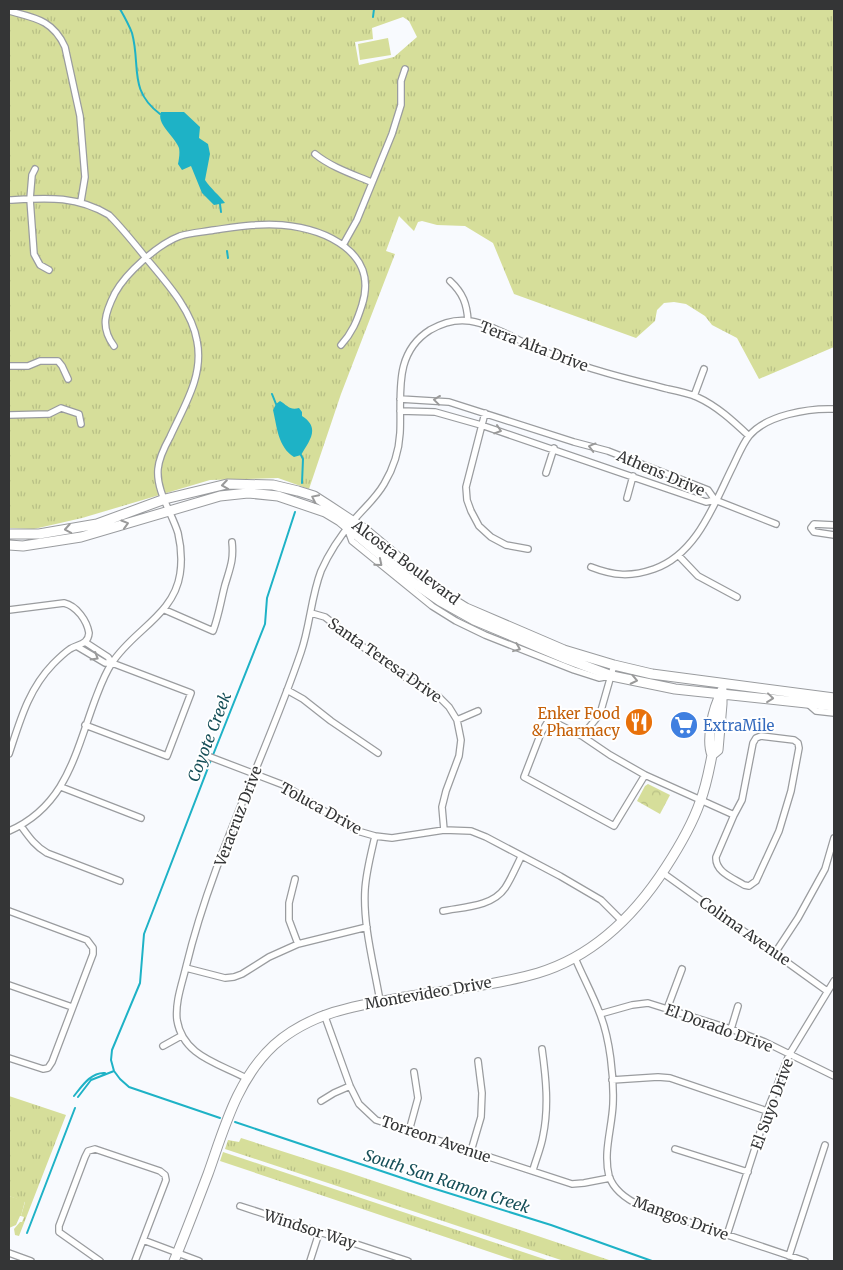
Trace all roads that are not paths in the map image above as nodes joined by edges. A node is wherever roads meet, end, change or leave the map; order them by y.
1 (9, 11) edge
2 (406, 69) dead end
3 (315, 154) dead end
4 (35, 170) dead end
5 (371, 182) junction
6 (30, 198) junction
7 (9, 200) edge
8 (81, 201) junction
9 (343, 245) junction
10 (146, 259) junction
11 (49, 270) dead end
12 (450, 281) dead end
13 (468, 321) junction
14 (341, 345) dead end
15 (114, 346) dead end
16 (9, 366) edge
17 (704, 369) dead end
18 (68, 379) dead end
19 (694, 396) junction
20 (400, 399) junction
21 (834, 409) edge
22 (400, 411) junction
23 (484, 413) junction
24 (9, 415) edge
25 (81, 424) dead end
26 (481, 425) junction
27 (749, 436) junction
28 (554, 448) junction
29 (546, 473) dead end
30 (633, 476) junction
31 (626, 498) dead end
32 (165, 499) junction
33 (715, 500) junction
34 (169, 510) junction
35 (776, 524) dead end
36 (350, 525) junction
37 (834, 525) edge
38 (9, 534) edge
39 (834, 535) edge
40 (232, 542) dead end
41 (9, 545) edge
42 (528, 549) dead end
43 (679, 556) junction
44 (591, 567) dead end
45 (737, 597) dead end
46 (9, 610) edge
47 (164, 610) junction
48 (311, 613) junction
49 (85, 642) junction
50 (78, 647) junction
51 (112, 663) junction
52 (614, 665) junction
53 (612, 676) junction
54 (722, 684) junction
55 (287, 690) junction
56 (721, 694) junction
57 (834, 698) edge
58 (806, 702) junction
59 (834, 706) edge
60 (478, 711) dead end
61 (834, 713) edge
62 (457, 720) junction
63 (86, 726) junction
64 (582, 736) junction
65 (378, 753) dead end
66 (9, 754) edge
67 (205, 755) dead end
68 (254, 774) junction
69 (646, 775) junction
70 (61, 787) junction
71 (701, 801) junction
72 (734, 815) junction
73 (141, 818) dead end
74 (21, 826) junction
75 (444, 830) junction
76 (9, 831) edge
77 (375, 836) junction
78 (834, 838) edge
79 (521, 856) junction
80 (662, 873) junction
81 (295, 879) dead end
82 (120, 881) dead end
83 (9, 911) edge
84 (443, 911) dead end
85 (623, 922) junction
86 (367, 927) junction
87 (298, 944) junction
88 (775, 953) junction
89 (575, 958) junction
90 (186, 968) junction
91 (682, 969) dead end
92 (834, 981) edge
93 (9, 985) edge
94 (827, 991) junction
95 (380, 1001) junction
96 (738, 1006) dead end
97 (72, 1007) junction
98 (667, 1009) junction
99 (324, 1014) junction
100 (600, 1014) junction
101 (731, 1030) junction
102 (181, 1036) junction
103 (162, 1046) dead end
104 (542, 1049) dead end
105 (789, 1055) junction
106 (9, 1058) edge
107 (478, 1061) dead end
108 (414, 1072) dead end
109 (834, 1076) edge
110 (246, 1078) junction
111 (612, 1080) junction
112 (350, 1086) junction
113 (321, 1101) dead end
114 (767, 1111) junction
115 (409, 1131) junction
116 (825, 1145) dead end
117 (675, 1149) dead end
118 (471, 1151) junction
119 (532, 1170) junction
120 (748, 1172) junction
121 (610, 1178) junction
122 (240, 1206) dead end
123 (319, 1232) junction
124 (727, 1235) junction
125 (143, 1240) junction
126 (9, 1252) edge
127 (790, 1256) junction
128 (176, 1258) edge
129 (31, 1261) edge
130 (100, 1261) edge
131 (135, 1261) edge
132 (198, 1261) edge
133 (310, 1261) edge
134 (408, 1261) edge
135 (805, 1261) edge

1 - 8 street
2 - 5 street
3 - 5 street
4 - 6 street
5 - 9 street
6 - 7 street
6 - 8 street
6 - 11 street
8 - 10 street
9 - 10 street
9 - 14 street
10 - 15 street
10 - 32 street
12 - 13 street
13 - 19 street, Terra Alta Drive
13 - 20 street, Terra Alta Drive
16 - 18 street
17 - 19 street
19 - 27 street, Terra Alta Drive
20 - 22 street, Terra Alta Drive
23 -> 20 street, Athens Drive
21 - 27 street
22 - 26 street, Athens Drive
22 - 36 street, Terra Alta Drive
23 - 26 street
33 -> 23 street, Athens Drive
24 - 25 street
26 -> 28 street, Athens Drive
26 - 42 street
27 - 33 street
28 - 29 street
28 - 30 street, Athens Drive
30 - 31 street
30 - 33 street, Athens Drive
32 - 34 street
36 -> 32 main road, Alcosta Boulevard
32 -> 38 main road, Alcosta Boulevard
33 - 35 street
33 - 43 street
34 - 36 main road, Alcosta Boulevard
41 -> 34 main road, Alcosta Boulevard
34 - 47 street
36 - 48 street, Veracruz Drive
36 - 52 main road, Alcosta Boulevard
36 -> 53 main road, Alcosta Boulevard
37 - 39 street
40 - 47 street
43 - 44 street
43 - 45 street
46 - 49 street
47 - 51 street
48 - 55 street, Veracruz Drive
48 - 62 street, Santa Teresa Drive
49 - 50 street
49 - 51 street
50 -> 51 street
50 - 66 street
51 - 63 street
51 - 63 street
52 - 53 street
52 - 54 main road, Alcosta Boulevard
53 -> 56 main road, Alcosta Boulevard
53 - 64 street
54 - 56 main road, Montevideo Drive
54 - 57 main road, Alcosta Boulevard
55 - 65 street
55 - 68 street, Veracruz Drive
56 -> 58 main road, Alcosta Boulevard
56 - 71 main road, Montevideo Drive
58 - 59 main road, Alcosta Boulevard
58 - 61 street, Alcosta Boulevard
60 - 62 street
62 - 75 street, Santa Teresa Drive
63 - 70 street
64 - 69 street
64 - 69 street
67 - 68 street, Toluca Drive
68 - 77 street, Toluca Drive
68 - 90 street, Veracruz Drive
69 - 71 street
70 - 73 street
70 - 74 street
71 - 72 street
71 - 80 main road, Montevideo Drive
72 - 72 street
74 - 76 street
74 - 82 street
75 - 77 street, Toluca Drive
75 - 79 street, Toluca Drive
77 - 86 street
78 - 88 street
79 - 84 street
79 - 85 street, Toluca Drive
80 - 85 main road, Montevideo Drive
80 - 88 street, Colima Avenue
81 - 87 street
83 - 97 street
85 - 89 main road, Montevideo Drive
86 - 87 street
86 - 95 street
87 - 90 street
88 - 94 street, Colima Avenue
89 - 95 main road, Montevideo Drive
89 - 100 street
90 - 102 street, Veracruz Drive
91 - 98 street
92 - 94 street, El Suyo Drive
93 - 97 street
94 - 105 street, El Suyo Drive
95 - 99 main road, Montevideo Drive
96 - 101 street
97 - 106 street
98 - 100 street, El Dorado Drive
98 - 101 street, El Dorado Drive
99 - 110 main road, Montevideo Drive
99 - 112 street, Torreon Avenue
100 - 111 street
101 - 105 street, El Dorado Drive
102 - 103 street
102 - 110 street
104 - 119 street
105 - 109 street, El Dorado Drive
105 - 114 street, El Suyo Drive
107 - 118 street
108 - 115 street
110 - 128 main road, Montevideo Drive
111 - 114 street
111 - 121 street
112 - 113 street
112 - 115 street, Torreon Avenue
114 - 120 street, El Suyo Drive
115 - 118 street, Torreon Avenue
116 - 127 street
117 - 120 street
118 - 119 street, Torreon Avenue
119 - 121 street, Torreon Avenue
120 - 124 street, El Suyo Drive
121 - 124 street, Mangos Drive
122 - 123 street, Windsor Way
123 - 133 street
123 - 134 street, Windsor Way
124 - 127 street, Mangos Drive
125 - 128 street
125 - 130 street
125 - 131 street
126 - 129 street
127 - 135 street, Mangos Drive
128 - 132 street

